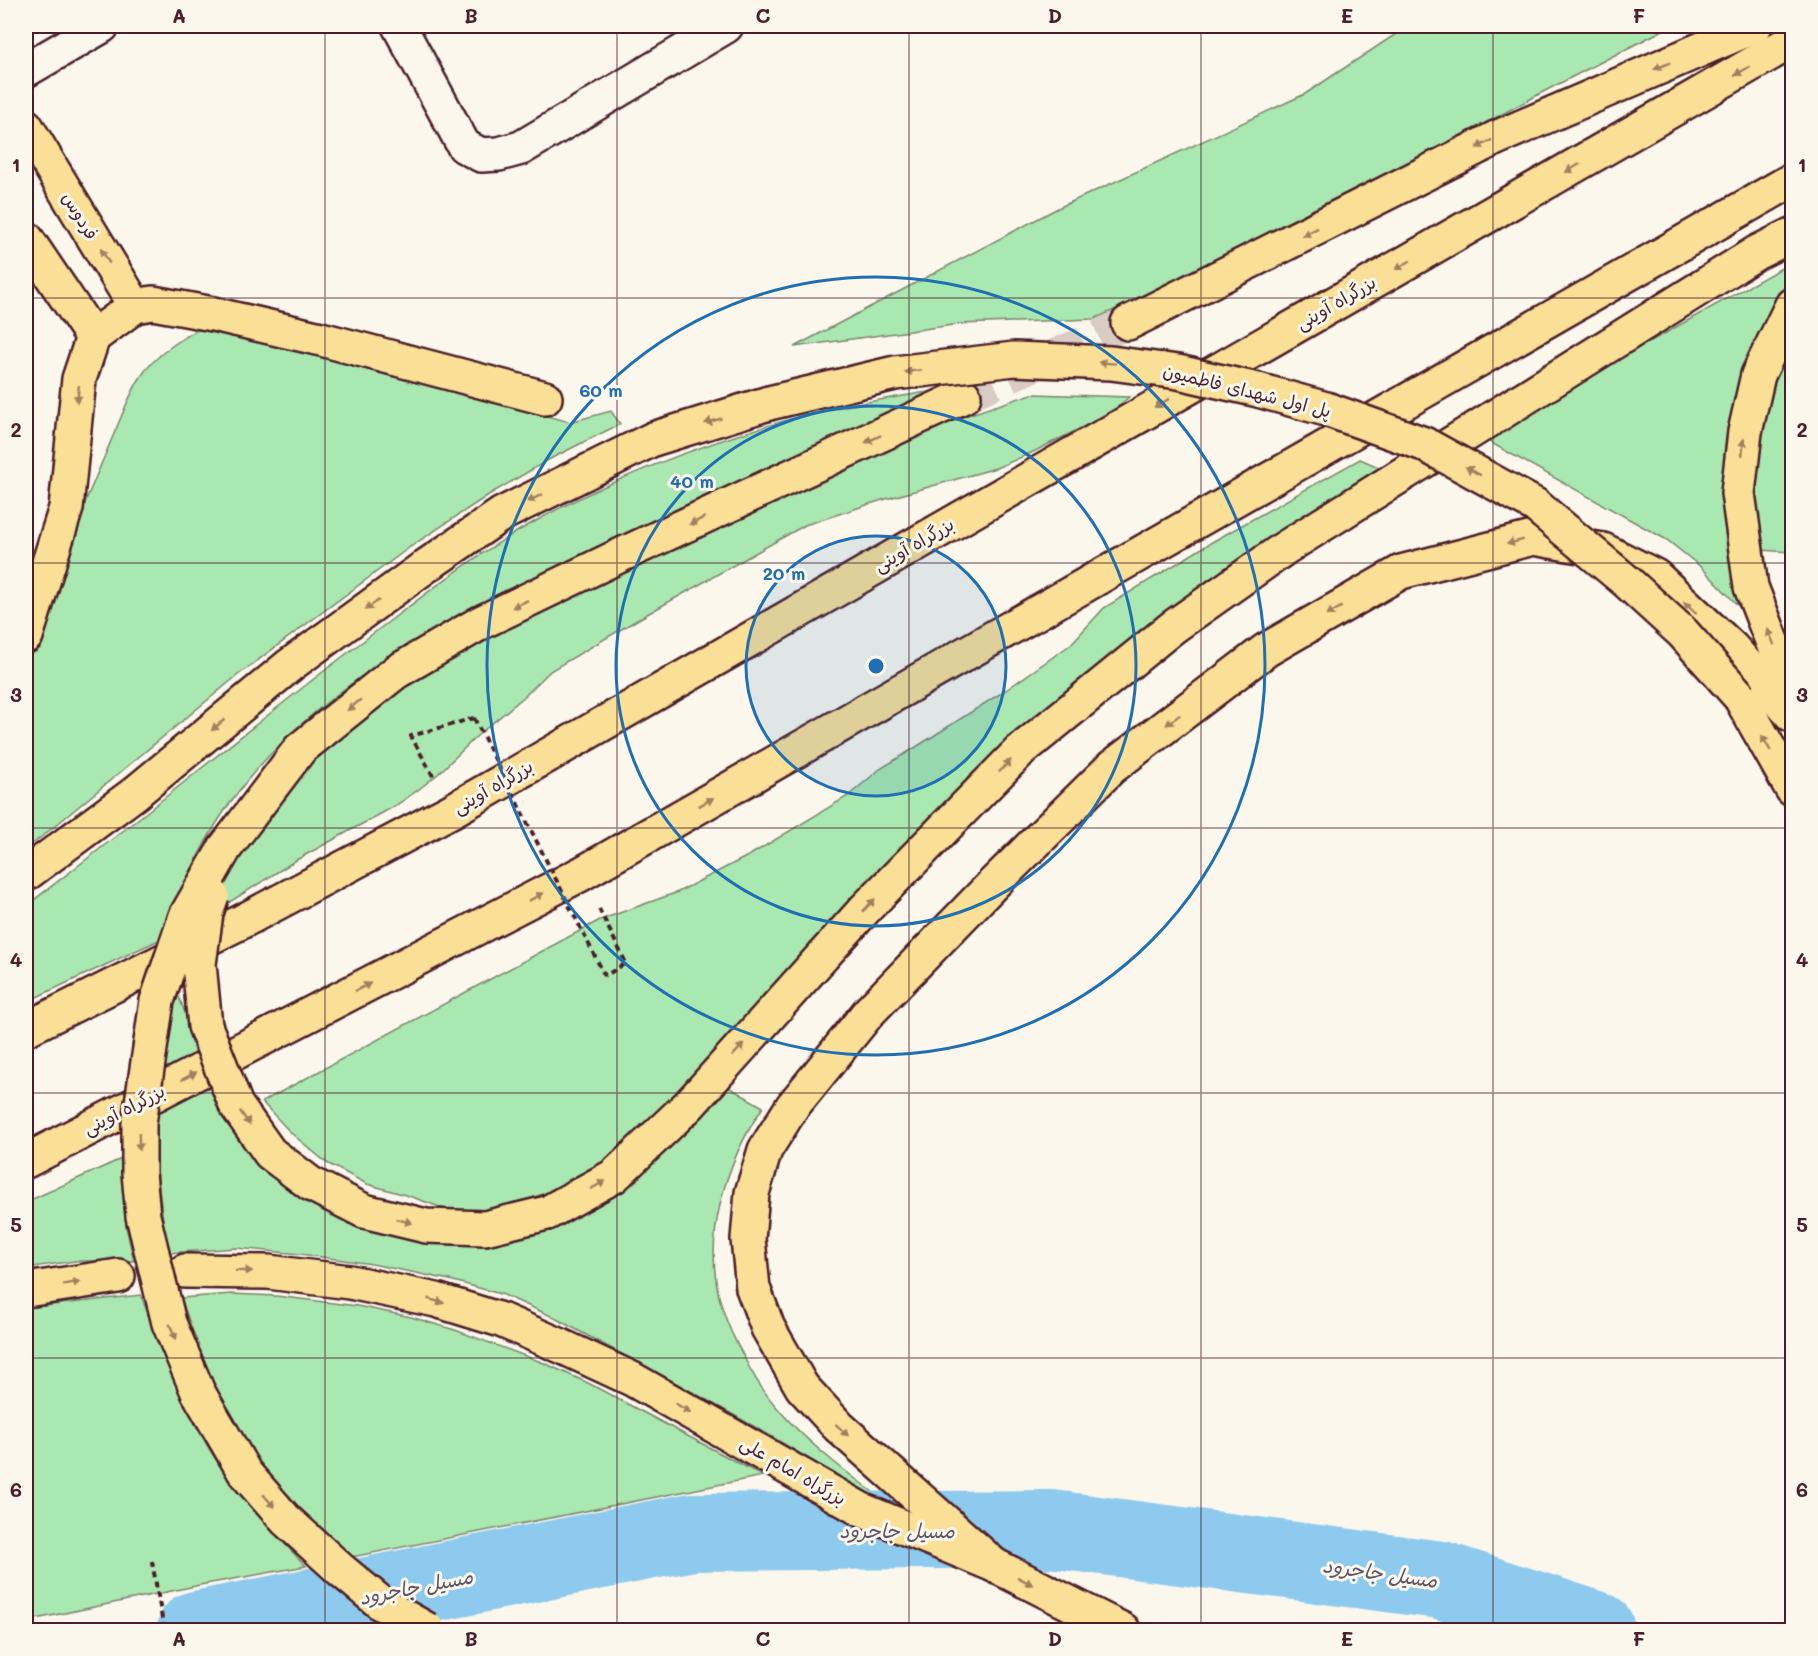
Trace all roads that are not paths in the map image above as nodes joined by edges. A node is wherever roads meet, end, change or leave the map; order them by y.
1 (102, 26) edge
2 (399, 26) edge
3 (726, 26) edge
4 (1755, 26) edge
5 (1792, 41) edge
6 (26, 70) edge
7 (26, 126) edge
8 (1792, 180) edge
9 (1792, 235) edge
10 (26, 238) edge
11 (1792, 304) edge
12 (135, 306) junction
13 (1128, 323) tunnel mouth
14 (93, 338) junction
15 (964, 396) tunnel mouth
16 (545, 399) dead end
17 (26, 636) edge
18 (1792, 692) edge
19 (1792, 715) edge
20 (1792, 789) edge
21 (225, 848) junction
22 (26, 874) edge
23 (26, 1029) edge
24 (26, 1161) edge
25 (185, 1270) dead end
26 (118, 1276) dead end
27 (26, 1290) edge
28 (994, 1565) junction
29 (428, 1630) edge
30 (1123, 1630) edge

1 - 6 street
2 - 3 street
4 -> 13 main road
5 -> 23 main road, بزرگراه آوینی
12 -> 7 main road, فردوس
24 -> 8 main road, بزرگراه آوینی
21 -> 9 main road, bridge
10 - 14 main road
18 -> 11 main road
12 - 14 main road
12 - 16 main road
14 -> 17 main road
15 -> 21 main road
19 -> 28 main road
20 -> 22 main road, پل اول شهدای فاطمیون, bridge
21 -> 29 main road, bridge
25 -> 28 main road, بزرگراه امام علی
27 -> 26 main road
28 -> 30 main road, بزرگراه امام علی

